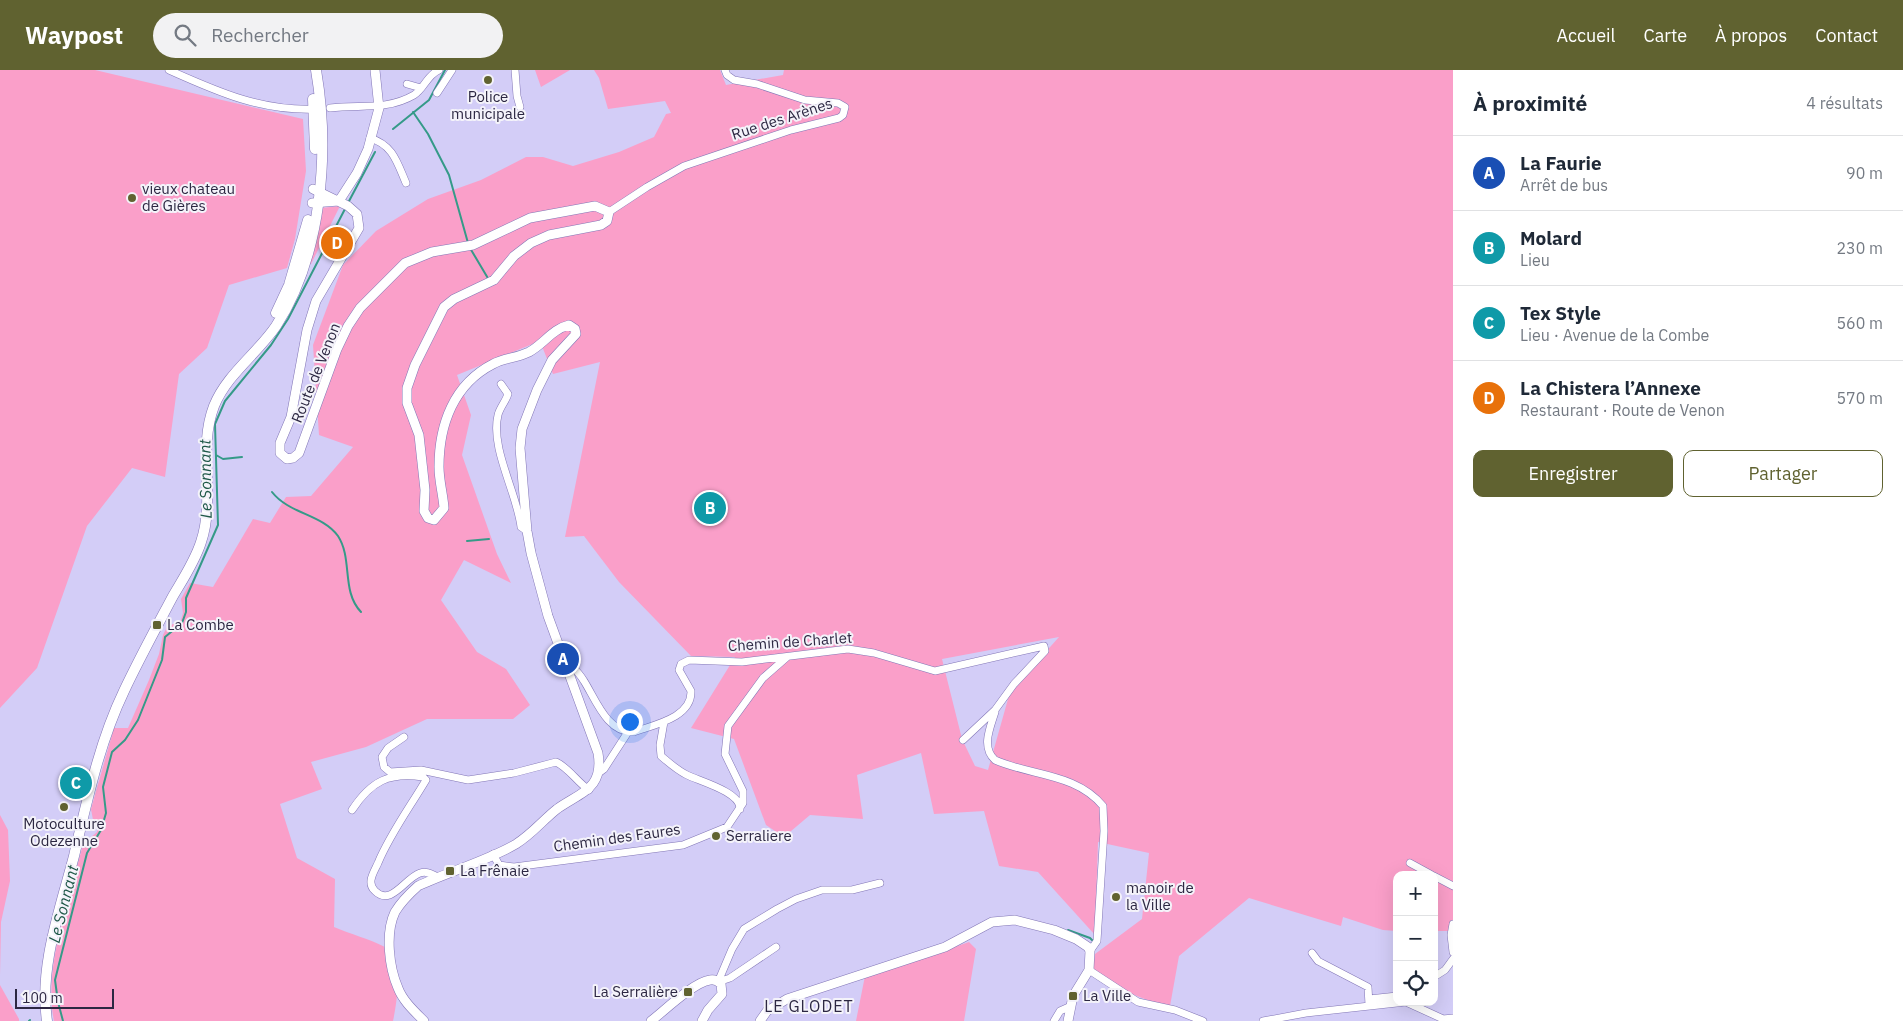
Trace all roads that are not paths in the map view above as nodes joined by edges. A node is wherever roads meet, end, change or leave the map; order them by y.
1 (169, 70) edge
2 (309, 70) edge
3 (316, 70) edge
4 (375, 70) edge
5 (439, 70) edge
6 (452, 70) edge
7 (515, 70) edge
8 (725, 70) edge
9 (407, 84) dead end
10 (419, 91) junction
11 (437, 93) dead end
12 (520, 107) dead end
13 (379, 108) junction
14 (322, 109) junction
15 (370, 138) junction
16 (406, 183) dead end
17 (316, 189) junction
18 (314, 202) junction
19 (345, 204) junction
20 (608, 212) junction
21 (501, 384) dead end
22 (527, 531) junction
23 (787, 656) junction
24 (565, 662) junction
25 (995, 710) junction
26 (664, 722) junction
27 (628, 732) junction
28 (404, 736) dead end
29 (963, 740) dead end
30 (600, 772) junction
31 (589, 790) junction
32 (352, 810) dead end
33 (740, 810) junction
34 (493, 854) junction
35 (1410, 863) dead end
36 (1425, 871) edge
37 (438, 877) junction
38 (1438, 878) edge
39 (880, 883) dead end
40 (1453, 886) edge
41 (1453, 924) edge
42 (776, 947) dead end
43 (1090, 951) junction
44 (1453, 952) edge
45 (1312, 953) dead end
46 (1453, 959) edge
47 (1089, 970) junction
48 (1438, 975) edge
49 (718, 982) junction
50 (1393, 997) edge
51 (1369, 1002) junction
52 (1393, 1002) edge
53 (1415, 1006) edge
54 (1070, 1007) junction
55 (1453, 1018) edge
56 (47, 1021) edge
57 (424, 1021) edge
58 (650, 1021) edge
59 (702, 1021) edge
60 (760, 1021) edge
61 (1054, 1021) edge
62 (1068, 1021) edge
63 (1203, 1021) edge
64 (1263, 1021) edge

1 - 14 street
2 - 14 main road
3 - 14 main road
4 - 13 street
5 - 10 street
6 - 11 street
7 - 12 street
8 - 20 street, Rue des Arènes
9 - 10 street
10 - 13 street
13 - 14 street
13 - 15 street
14 - 17 main road
15 - 16 street
15 - 19 street
17 - 18 main road
17 - 19 street
18 - 19 street
18 - 56 main road
19 - 20 street, Route de Venon
20 - 22 street
21 - 22 street
22 - 24 street
23 - 25 street, Chemin de Charlet
23 - 26 street, Chemin de Charlet
23 - 33 street
24 - 27 street
24 - 30 street
25 - 29 street
25 - 43 street
26 - 27 street, Chemin de Charlet
26 - 33 street
27 - 30 street
28 - 31 street
30 - 31 street
31 - 34 street
32 - 37 street
33 - 34 street, Chemin des Faures
34 - 37 street
35 - 36 street
37 - 57 street
38 - 40 street
39 - 49 street
41 - 44 street
42 - 49 street
43 - 47 street
43 - 60 street
45 - 51 street
46 - 48 street
47 - 54 street
47 - 63 street
49 - 58 street
49 - 59 street
50 - 51 street
51 - 52 street
51 - 64 street
53 - 55 street
54 - 61 street
54 - 62 street

